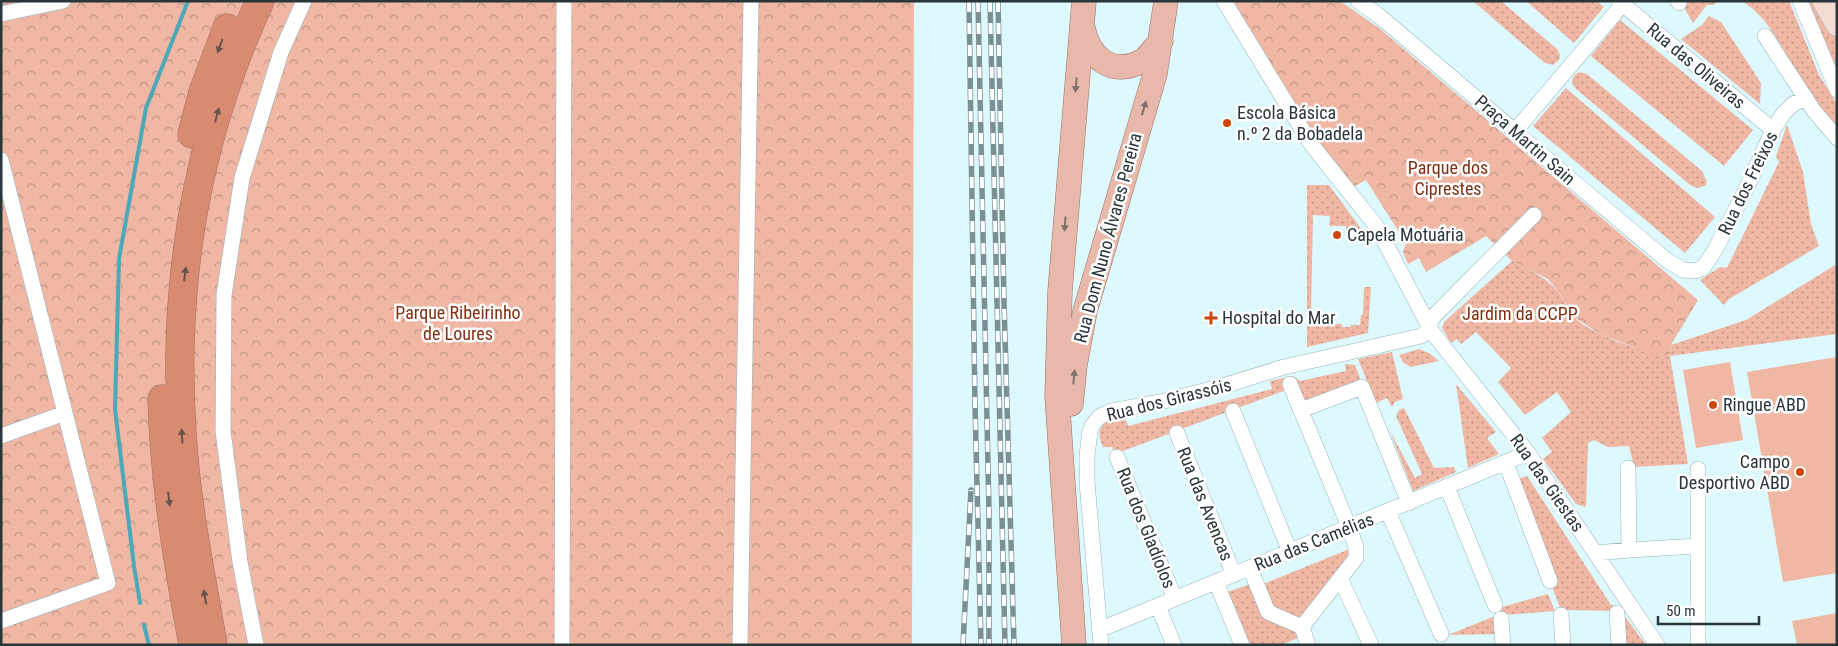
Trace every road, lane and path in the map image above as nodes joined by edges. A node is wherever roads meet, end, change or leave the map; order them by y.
1 (63, 1) edge
2 (239, 1) edge
3 (260, 1) edge
4 (304, 1) edge
5 (564, 1) edge
6 (751, 1) edge
7 (1166, 1) edge
8 (1224, 1) edge
9 (1358, 1) edge
10 (1800, 1) edge
11 (1823, 1) edge
12 (1621, 3) edge
13 (1083, 11) edge
14 (1, 14) edge
15 (1837, 26) edge
16 (1765, 36) dead end
17 (1161, 41) junction
18 (1837, 90) edge
19 (1806, 98) junction
20 (1773, 130) junction
21 (1515, 131) junction
22 (1837, 138) edge
23 (1, 160) edge
24 (1534, 215) dead end
25 (1695, 271) joint
26 (1430, 327) junction
27 (1290, 384) dead end
28 (1301, 410) junction
29 (1233, 411) dead end
30 (65, 412) junction
31 (1177, 433) dead end
32 (1, 436) edge
33 (1528, 453) junction
34 (1118, 457) dead end
35 (1506, 463) junction
36 (1628, 468) dead end
37 (1698, 469) dead end
38 (1063, 478) junction
39 (1447, 487) junction
40 (1409, 503) junction
41 (1388, 511) junction
42 (1349, 527) junction
43 (1698, 546) junction
44 (1629, 550) junction
45 (1290, 552) junction
46 (1596, 553) junction
47 (1250, 568) junction
48 (1234, 575) junction
49 (1340, 578) junction
50 (1550, 580) dead end
51 (1216, 582) junction
52 (1175, 599) junction
53 (1158, 606) junction
54 (1617, 613) dead end
55 (1561, 615) dead end
56 (1, 621) edge
57 (1302, 627) junction
58 (1441, 634) dead end
59 (1100, 637) edge
60 (194, 645) edge
61 (213, 645) edge
62 (256, 645) edge
63 (562, 645) edge
64 (740, 645) edge
65 (1074, 645) edge
66 (1174, 645) edge
67 (1242, 645) edge
68 (1308, 645) edge
69 (1371, 645) edge
70 (1503, 645) edge
71 (1563, 645) edge
72 (1619, 645) edge
73 (1657, 645) edge
74 (1698, 645) edge

1 - 14 street
2 -> 60 highway
61 -> 3 highway
4 - 62 street
5 - 63 street
6 - 64 street
7 - 17 main road, Rua Dom Nuno Álvares Pereira
8 - 26 street, Rua das Giestas
9 - 21 street, Praça Martin Sain
10 - 18 street
11 - 15 street
12 - 20 street, Rua das Oliveiras
12 - 21 street
13 - 17 main road
13 -> 38 main road, Rua Dom Nuno Álvares Pereira
16 - 19 street
38 -> 17 main road, Rua Dom Nuno Álvares Pereira
19 - 20 street, Rua dos Freixos
19 - 22 street
20 - 25 street, Rua dos Freixos
21 - 25 street, Praça Martin Sain
23 - 30 street
24 - 26 street
26 - 33 street, Rua das Giestas
26 - 59 street, Rua dos Girassóis
27 - 28 street
28 - 40 street
28 - 42 street
29 - 45 street
30 - 32 street
30 - 56 street
31 - 48 street, Rua das Avencas
33 - 35 street, Rua das Camélias
33 - 46 street, Rua das Giestas
34 - 52 street, Rua dos Gladíolos
35 - 39 street, Rua das Camélias
35 - 50 street
36 - 44 street
37 - 43 street
38 - 65 main road, Rua Dom Nuno Álvares Pereira
39 - 40 street, Rua das Camélias
39 - 70 street
40 - 41 street, Rua das Camélias
41 - 42 street, Rua das Camélias
41 - 58 street
42 - 45 street, Rua das Camélias
42 - 49 street
43 - 44 street
43 - 74 street
44 - 46 street
45 - 47 street, Rua das Camélias
46 - 73 street, Rua das Giestas
47 - 48 street, Rua das Camélias
47 - 57 street
48 - 51 street, Rua das Camélias
49 - 57 street
49 - 69 street
51 - 52 street, Rua das Camélias
51 - 67 street
52 - 53 street, Rua das Camélias
53 - 59 street, Rua das Camélias
53 - 66 street
54 - 72 street
55 - 71 street
57 - 68 street

